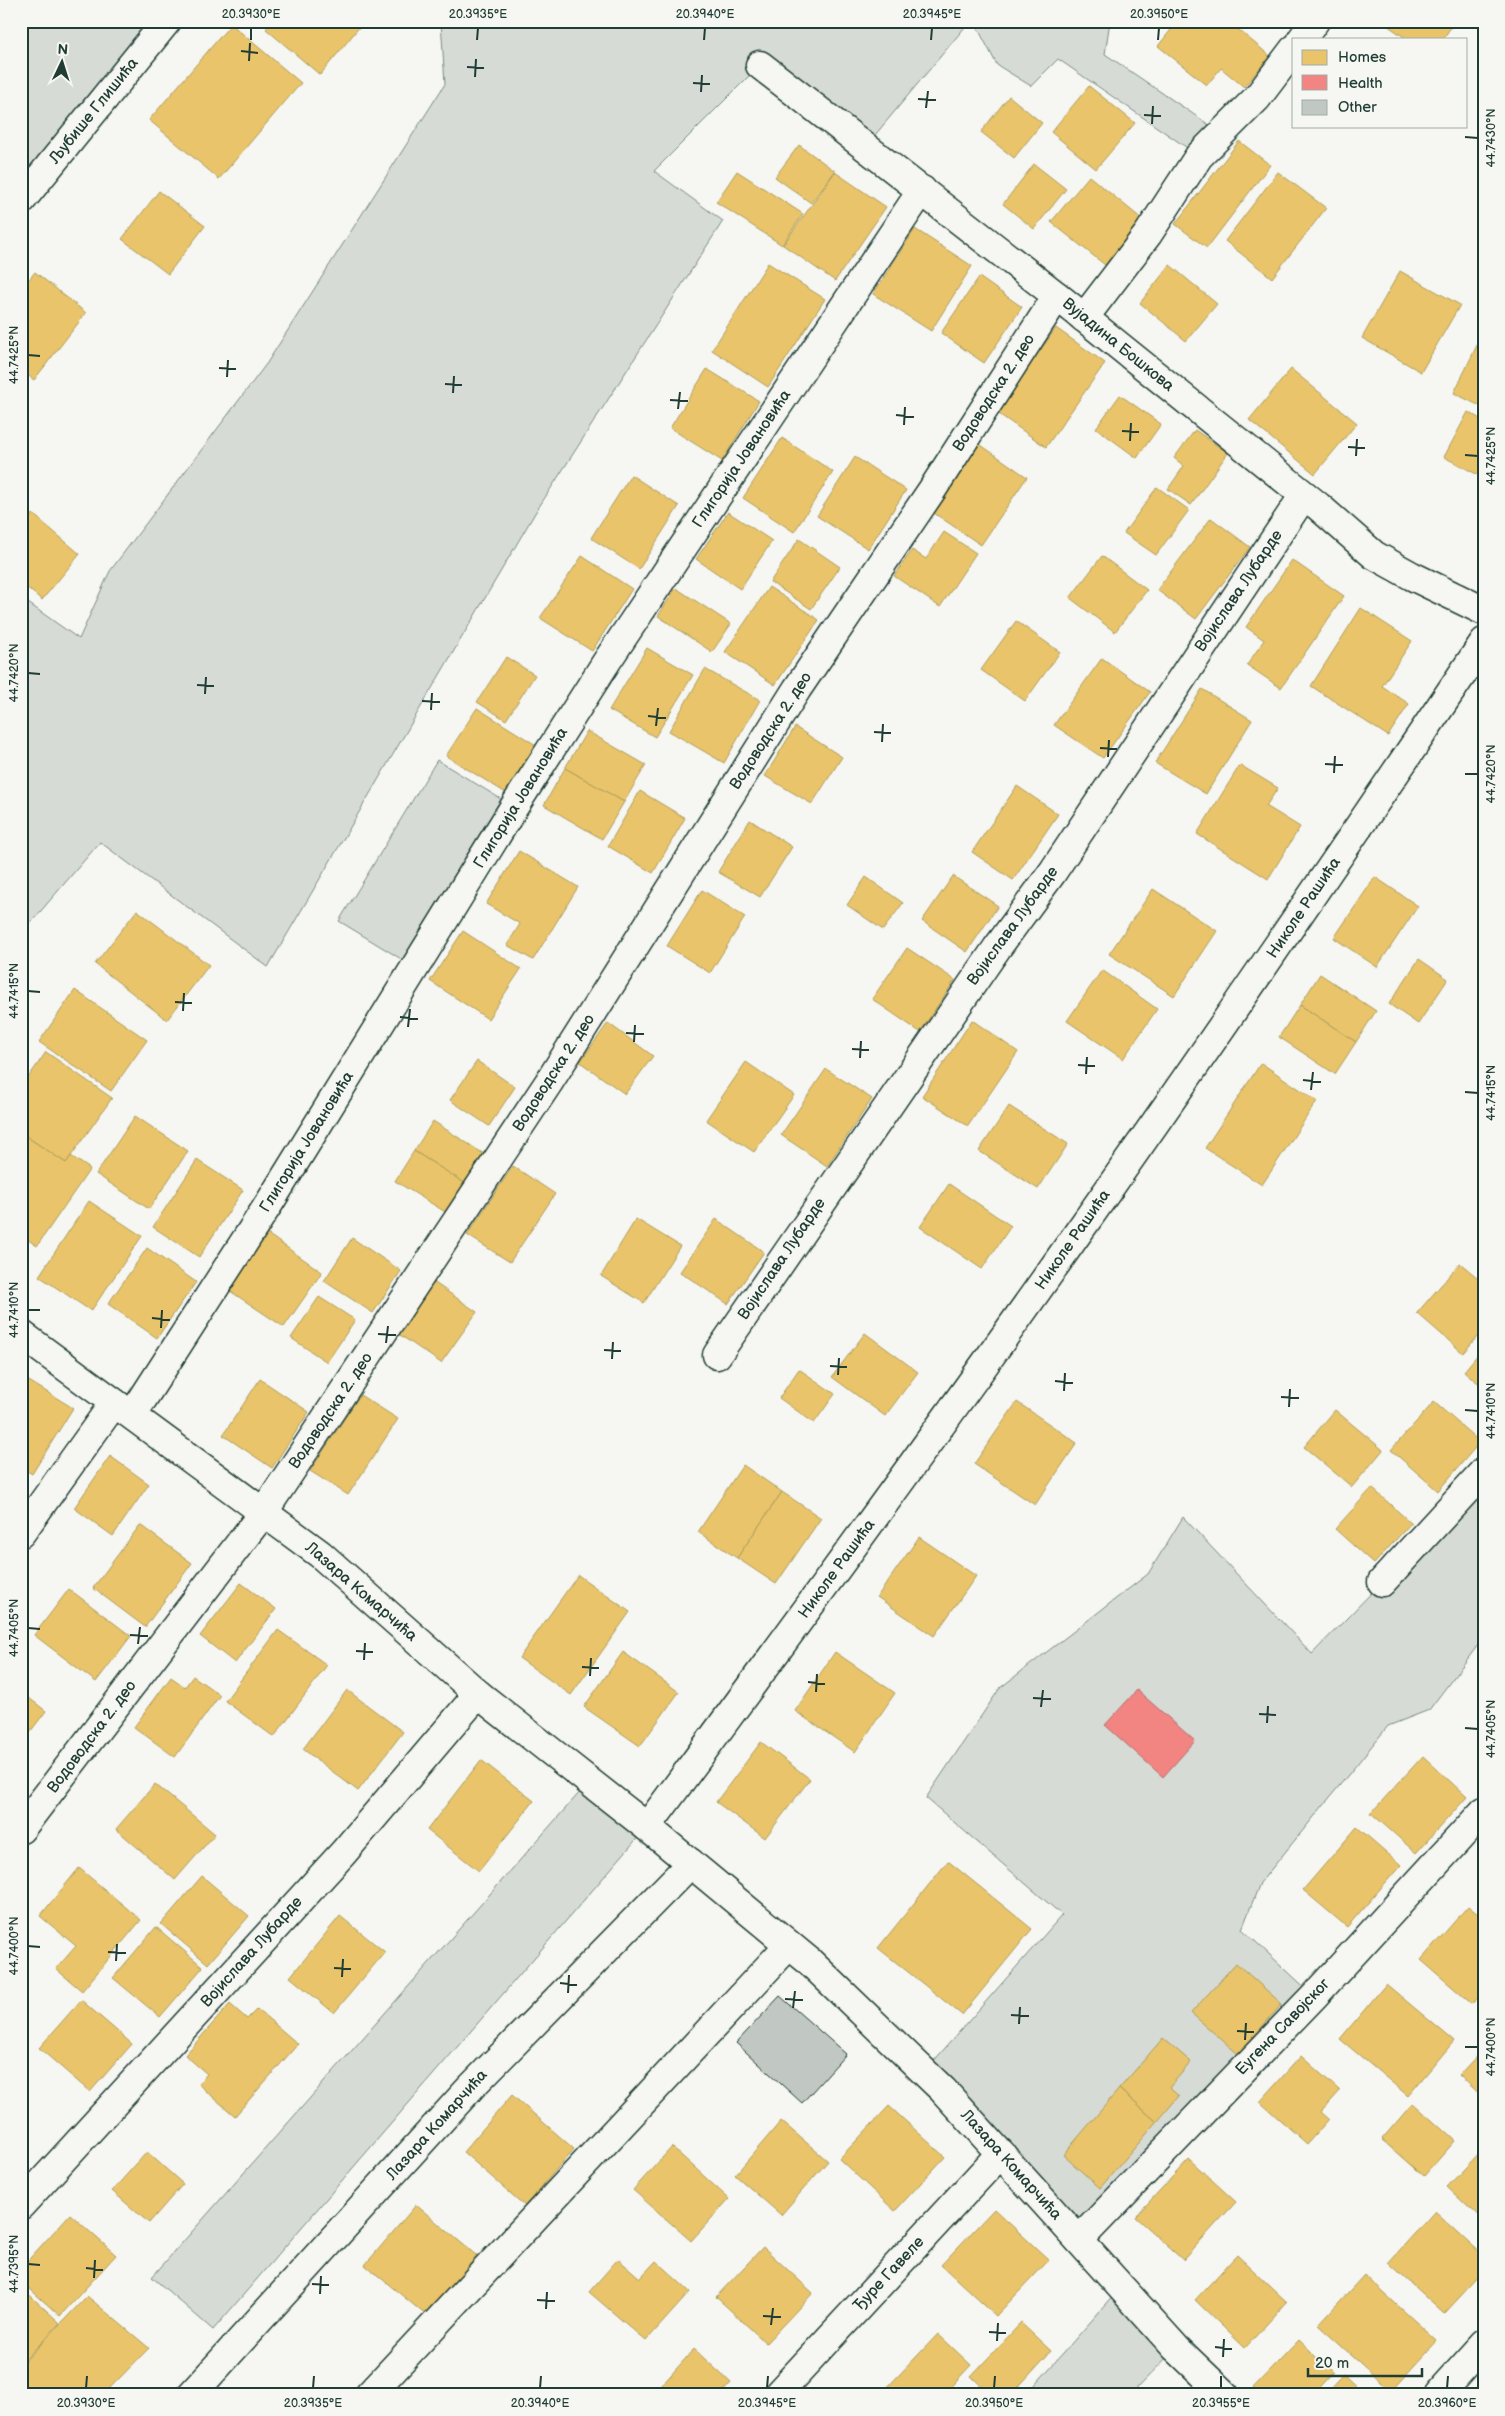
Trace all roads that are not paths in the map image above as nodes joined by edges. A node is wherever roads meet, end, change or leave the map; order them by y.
1 (167, 21) edge
2 (1315, 21) edge
3 (1303, 38) edge
4 (1292, 52) edge
5 (760, 65) dead end
6 (922, 190) junction
7 (21, 201) edge
8 (1057, 296) junction
9 (1084, 318) junction
10 (1304, 495) junction
11 (1484, 611) edge
12 (1484, 642) edge
13 (21, 1334) edge
14 (717, 1355) dead end
15 (123, 1409) junction
16 (1484, 1471) edge
17 (263, 1513) junction
18 (21, 1533) edge
19 (1382, 1582) dead end
20 (478, 1694) junction
21 (1484, 1811) edge
22 (647, 1827) junction
23 (21, 1829) edge
24 (691, 1863) junction
25 (789, 1945) junction
26 (1001, 2153) junction
27 (21, 2205) edge
28 (1080, 2240) junction
29 (1484, 2344) edge
30 (191, 2395) edge
31 (369, 2395) edge
32 (777, 2395) edge
33 (1225, 2395) edge
34 (1438, 2395) edge

1 - 7 street, Љубише Глишића
2 - 3 street
4 - 9 street
5 - 6 street, Вујадина Бошкова
6 - 8 street, Вујадина Бошкова
6 - 15 street, Глигорија Јовановића
8 - 9 street, Вујадина Бошкова
8 - 17 street, Водоводска 2. део
9 - 10 street, Вујадина Бошкова
10 - 11 street, Вујадина Бошкова
10 - 14 street, Војислава Лубарде
12 - 22 street, Николе Рашића
13 - 15 street, Лазара Комарчића
15 - 17 street, Лазара Комарчића
15 - 18 street, Глигорија Јовановића
16 - 19 street
17 - 20 street, Лазара Комарчића
17 - 23 street, Водоводска 2. део
20 - 22 street, Лазара Комарчића
20 - 27 street, Војислава Лубарде
21 - 28 street, Еугена Савојског
22 - 24 street, Лазара Комарчића
24 - 25 street, Лазара Комарчића
24 - 30 street, Лазара Комарчића
25 - 26 street, Лазара Комарчића
25 - 31 street
26 - 28 street, Лазара Комарчића
26 - 32 street, Ђуре Гавеле
28 - 33 street, Лазара Комарчића
29 - 34 street

